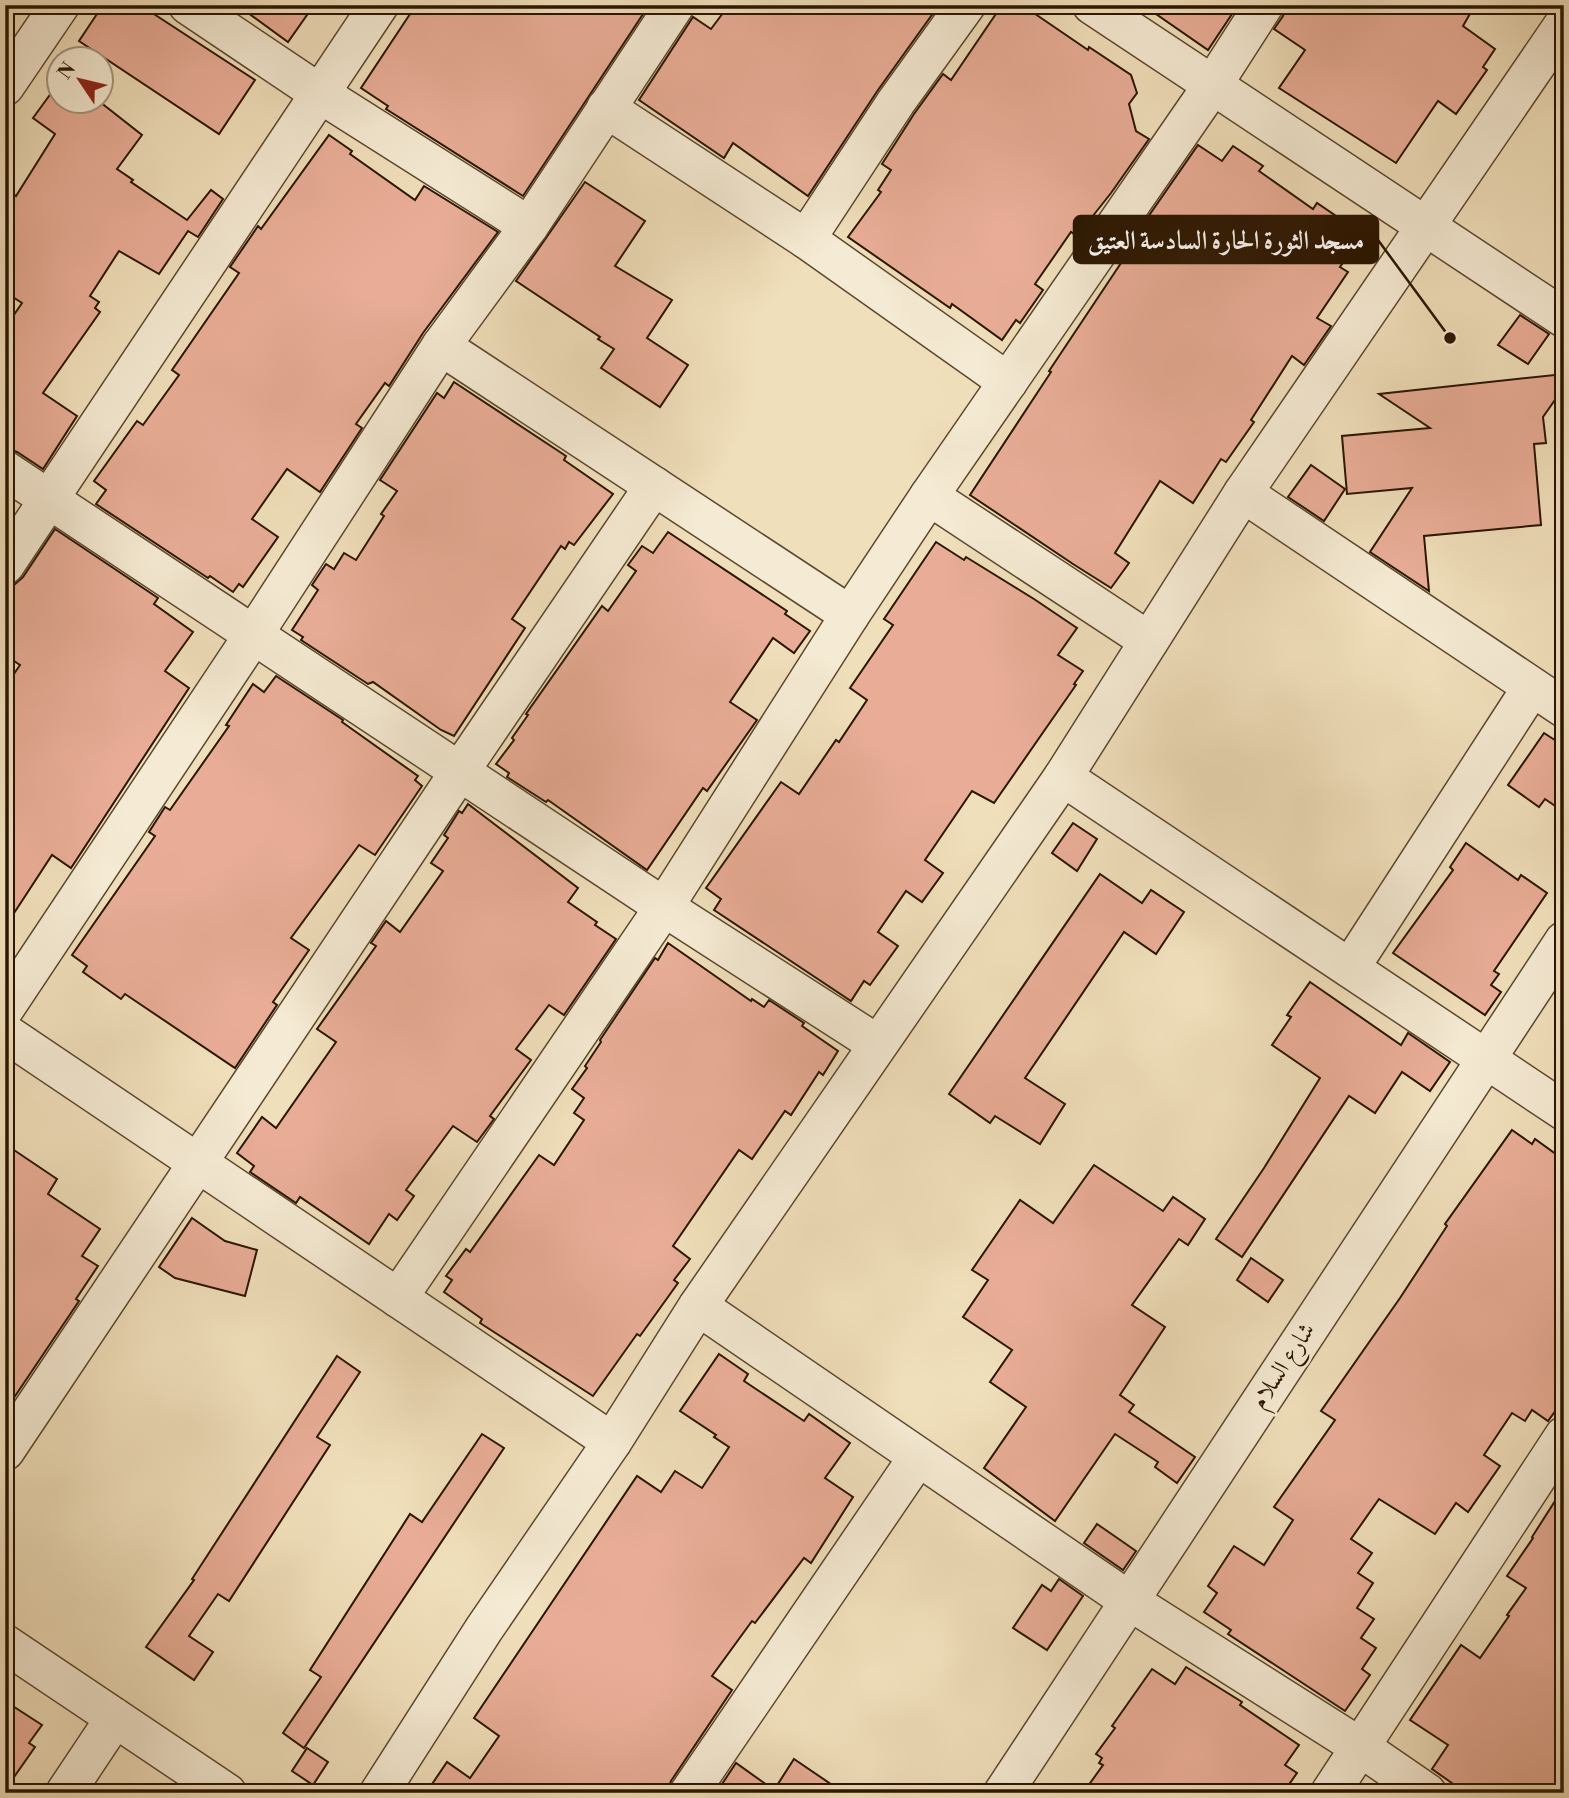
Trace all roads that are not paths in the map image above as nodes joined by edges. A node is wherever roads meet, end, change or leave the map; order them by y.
1 (60, 5) edge
2 (188, 5) edge
3 (379, 5) edge
4 (675, 5) edge
5 (966, 5) edge
6 (1092, 5) edge
7 (1264, 5) edge
8 (1564, 24) edge
9 (5, 86) edge
10 (1212, 86) junction
11 (319, 93) junction
12 (606, 108) junction
13 (1425, 225) junction
14 (530, 226) junction
15 (806, 239) junction
16 (1561, 310) edge
17 (441, 346) junction
18 (1008, 382) junction
19 (5, 470) edge
20 (654, 486) junction
21 (1243, 493) junction
22 (929, 496) junction
23 (50, 498) junction
24 (5, 565) edge
25 (850, 615) junction
26 (254, 634) junction
27 (1149, 641) junction
28 (1532, 687) junction
29 (1564, 708) edge
30 (460, 771) junction
31 (1063, 777) junction
32 (664, 907) junction
33 (1564, 941) edge
34 (1350, 968) junction
35 (5, 1008) edge
36 (5, 1033) edge
37 (877, 1044) junction
38 (1486, 1059) junction
39 (1564, 1111) edge
40 (199, 1161) junction
41 (398, 1298) junction
42 (698, 1306) junction
43 (1564, 1436) edge
44 (612, 1442) junction
45 (5, 1451) edge
46 (918, 1457) junction
47 (1128, 1600) junction
48 (5, 1644) edge
49 (115, 1718) junction
50 (1360, 1747) junction
51 (65, 1793) edge
52 (227, 1793) edge
53 (379, 1793) edge
54 (689, 1793) edge
55 (1003, 1793) edge
56 (1330, 1793) edge
57 (1427, 1793) edge

1 - 9 street
2 - 11 street
3 - 11 street
4 - 12 street
5 - 15 street
6 - 10 street
7 - 10 street
8 - 13 street
10 - 13 street
10 - 18 street
11 - 14 street
11 - 23 street
12 - 14 street
12 - 15 street
13 - 16 street
13 - 21 street
14 - 17 street
15 - 18 street
17 - 20 street
17 - 26 street
18 - 22 street
19 - 23 street
20 - 25 street
20 - 30 street
21 - 27 street
21 - 28 street
22 - 25 street
22 - 27 street
23 - 24 street
23 - 26 street
25 - 32 street
26 - 30 street
26 - 35 street
27 - 31 street
28 - 29 street
28 - 34 street
30 - 32 street
30 - 40 street
31 - 34 street
31 - 37 street
32 - 37 street
32 - 41 street
33 - 38 street, شارع السلام
34 - 38 street
36 - 40 street
37 - 42 street
38 - 39 street
38 - 47 street, شارع السلام
40 - 41 street
40 - 45 street
41 - 44 street
42 - 44 street
42 - 46 street
43 - 50 street
44 - 53 street
46 - 47 street
46 - 54 street
47 - 50 street
47 - 55 street, شارع السلام
48 - 49 street
49 - 51 street
49 - 52 street
50 - 56 street
50 - 57 street

